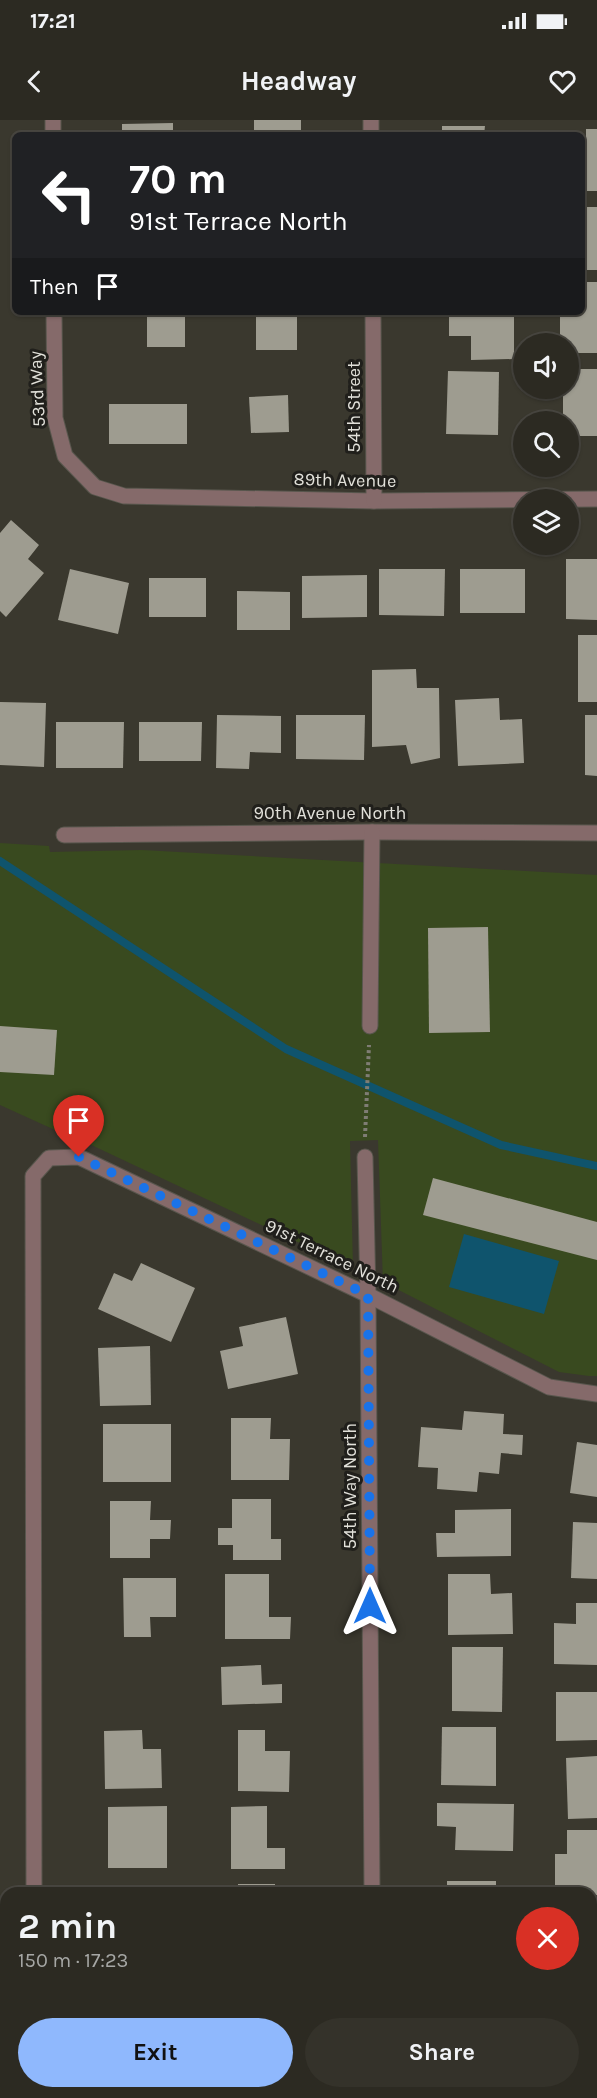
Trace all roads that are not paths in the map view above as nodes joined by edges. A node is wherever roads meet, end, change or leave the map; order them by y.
1 (54, 315) edge
2 (372, 315) edge
3 (94, 487) joint
4 (597, 499) edge
5 (374, 501) junction
6 (372, 832) junction
7 (597, 833) edge
8 (64, 835) dead end
9 (370, 1026) road end
10 (364, 1157) road end
11 (368, 1295) junction
12 (597, 1394) edge
13 (34, 1887) edge
14 (372, 1887) edge

1 - 3 street, 53rd Way
2 - 5 street, 54th Street
3 - 5 street, 89th Avenue
4 - 5 street, 89th Avenue
6 - 7 street, 90th Avenue North
6 - 8 street, 90th Avenue North
6 - 9 street
10 - 11 street, 54th Way North
11 - 12 street, 91st Terrace North
11 - 13 street, 91st Terrace North
11 - 14 street, 54th Way North

